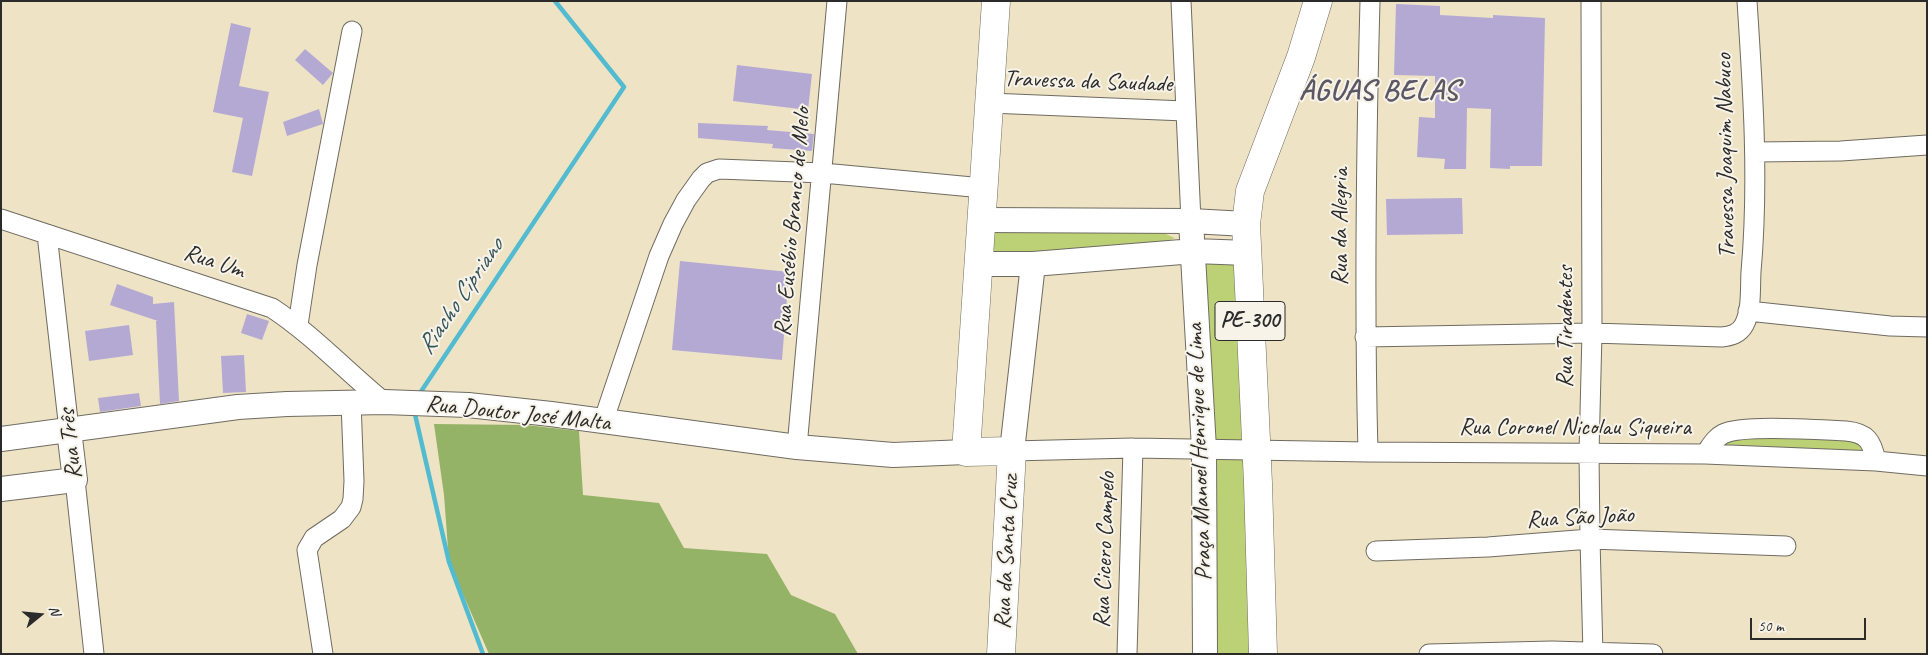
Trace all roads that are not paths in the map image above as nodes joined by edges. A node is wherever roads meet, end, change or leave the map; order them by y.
1 (837, 1) edge
2 (996, 1) edge
3 (1180, 1) edge
4 (1318, 1) edge
5 (1370, 1) edge
6 (1591, 1) edge
7 (1747, 1) edge
8 (352, 31) dead end
9 (989, 103) junction
10 (1185, 111) junction
11 (1927, 145) edge
12 (1755, 152) junction
13 (823, 173) junction
14 (983, 188) junction
15 (1, 219) edge
16 (981, 220) junction
17 (1191, 221) junction
18 (1246, 224) junction
19 (47, 234) junction
20 (1194, 251) junction
21 (1248, 253) junction
22 (980, 264) junction
23 (1033, 264) junction
24 (1748, 311) junction
25 (298, 325) junction
26 (1927, 327) edge
27 (1592, 333) junction
28 (1365, 337) junction
29 (351, 402) junction
30 (384, 402) junction
31 (602, 422) junction
32 (69, 430) junction
33 (1, 439) edge
34 (797, 447) junction
35 (1133, 448) junction
36 (1204, 449) junction
37 (1256, 450) junction
38 (1012, 451) junction
39 (966, 452) junction
40 (1368, 452) junction
41 (1589, 453) junction
42 (1705, 454) junction
43 (1876, 461) junction
44 (1927, 466) edge
45 (75, 480) junction
46 (1, 489) edge
47 (1590, 539) junction
48 (1786, 546) dead end
49 (1376, 550) dead end
50 (1594, 653) edge
51 (94, 654) edge
52 (323, 654) edge
53 (1001, 654) edge
54 (1127, 654) edge
55 (1205, 654) edge
56 (1263, 654) edge
57 (1429, 654) edge
58 (1653, 654) edge

1 - 13 street, Rua Eusébio Branco de Melo
2 - 9 main road
3 - 10 street
4 - 18 main road, PE-300
5 - 28 street, Rua da Alegria
6 - 27 street, Rua Tiradentes
7 - 12 street, Travessa Joaquim Nabuco
8 - 25 street
9 - 10 street, Travessa da Saudade
9 - 14 main road
10 - 17 street
11 - 12 street
12 - 24 street, Travessa Joaquim Nabuco
13 - 14 street
13 - 31 street
13 - 34 street, Rua Eusébio Branco de Melo
14 - 16 main road
15 - 19 street, Rua Um
16 - 17 street
16 - 22 main road
17 - 18 street
17 - 20 street, Praça Manoel Henrique de Lima
18 - 21 main road, PE-300
19 - 25 street, Rua Um
19 - 32 street, Rua Três
20 - 21 street
20 - 23 street
20 - 36 street, Praça Manoel Henrique de Lima
21 - 37 main road, PE-300
22 - 23 street
22 - 39 main road
23 - 38 street
24 - 26 street
24 - 27 street
25 - 30 street, Rua Um
27 - 28 street
27 - 41 street, Rua Tiradentes
28 - 40 street, Rua da Alegria
29 - 30 street, Rua Doutor José Malta
29 - 32 street, Rua Doutor José Malta
29 - 52 street
30 - 31 street, Rua Doutor José Malta
31 - 34 street, Rua Doutor José Malta
32 - 33 street, Rua Doutor José Malta
32 - 45 street, Rua Três
34 - 39 street, Rua Doutor José Malta
35 - 36 street, Rua Coronel Nicolau Siqueira
35 - 38 street, Rua Coronel Nicolau Siqueira
35 - 54 street, Rua Cicero Campelo
36 - 37 street, Rua Coronel Nicolau Siqueira
36 - 55 street, Praça Manoel Henrique de Lima
37 - 40 street, Rua Coronel Nicolau Siqueira
37 - 56 main road, PE-300
38 - 39 main road
38 - 53 main road, Rua da Santa Cruz
40 - 41 street, Rua Coronel Nicolau Siqueira
41 - 42 street, Rua Coronel Nicolau Siqueira
41 - 47 street, Rua Tiradentes
42 - 43 street
42 - 43 street, Rua Coronel Nicolau Siqueira
43 - 44 street
45 - 46 street
45 - 51 street, Rua Três
47 - 48 street, Rua São João
47 - 49 street, Rua São João
47 - 50 street, Rua Tiradentes
50 - 57 street
50 - 58 street

